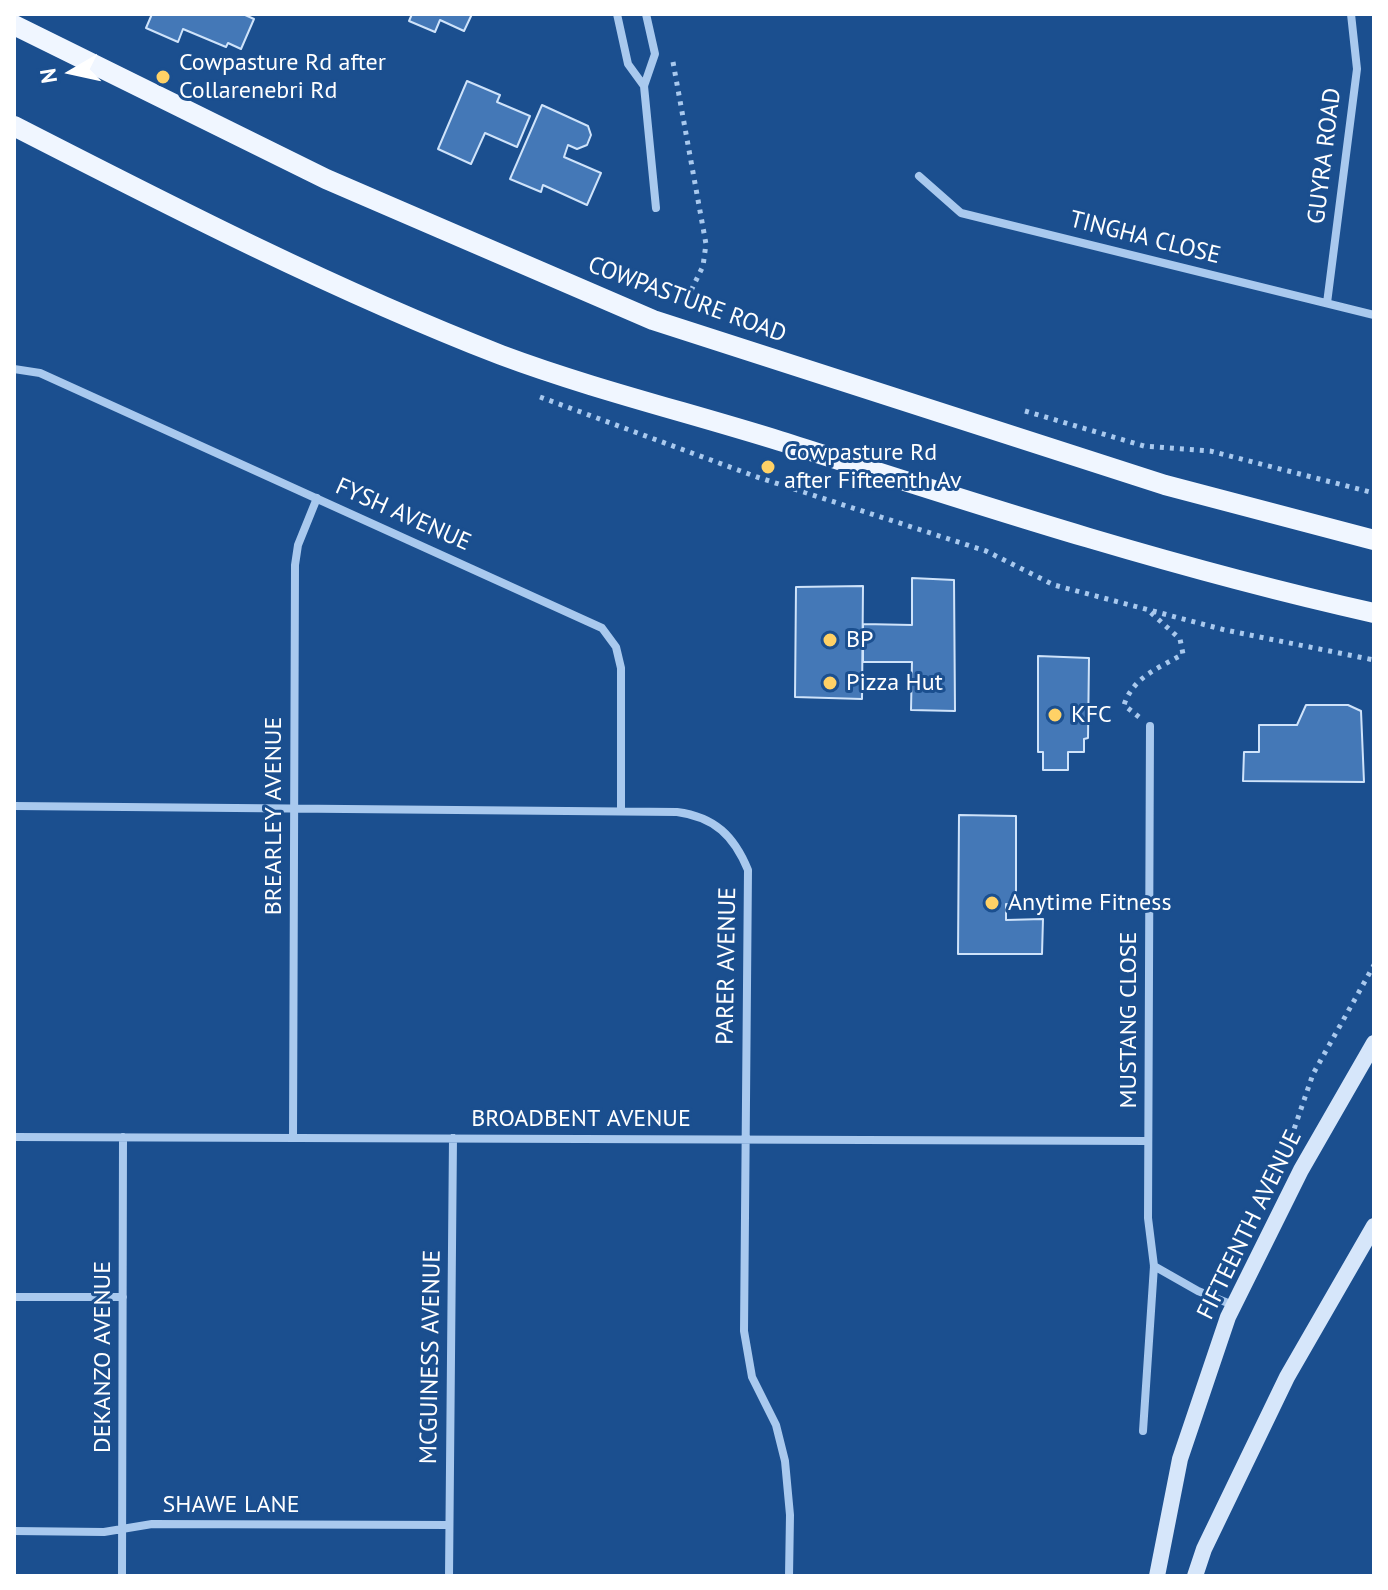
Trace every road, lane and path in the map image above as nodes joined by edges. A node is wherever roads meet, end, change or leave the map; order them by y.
1 (617, 14) edge
2 (646, 14) edge
3 (1351, 14) edge
4 (14, 25) edge
5 (673, 60) dead end
6 (644, 86) junction
7 (14, 126) edge
8 (919, 176) dead end
9 (656, 208) dead end
10 (671, 300) dead end
11 (1327, 303) junction
12 (684, 305) junction
13 (698, 310) dead end
14 (1374, 315) edge
15 (14, 369) edge
16 (1021, 410) dead end
17 (1374, 493) edge
18 (317, 498) junction
19 (1374, 540) edge
20 (1147, 609) dead end
21 (1374, 613) edge
22 (1150, 726) joint
23 (14, 806) edge
24 (294, 808) junction
25 (621, 811) junction
26 (1374, 965) edge
27 (1374, 1043) edge
28 (14, 1137) edge
29 (123, 1137) junction
30 (293, 1138) junction
31 (453, 1138) junction
32 (745, 1139) junction
33 (1148, 1141) junction
34 (1286, 1151) dead end
35 (1374, 1226) edge
36 (1154, 1266) junction
37 (14, 1297) edge
38 (123, 1297) junction
39 (1233, 1305) junction
40 (1143, 1431) dead end
41 (449, 1525) junction
42 (122, 1529) junction
43 (14, 1531) edge
44 (122, 1576) edge
45 (449, 1576) edge
46 (789, 1576) edge
47 (1157, 1576) edge
48 (1195, 1576) edge

1 - 6 street
2 - 6 street
3 - 11 street, GUYRA ROAD
4 - 19 main road, COWPASTURE ROAD
5 - 12 path
6 - 9 street
7 - 21 main road
8 - 11 street, TINGHA CLOSE
10 - 12 path
11 - 14 street, TINGHA CLOSE
12 - 13 path
15 - 18 street, FYSH AVENUE
16 - 17 path
18 - 24 street, BREARLEY AVENUE
18 - 25 street, FYSH AVENUE
20 - 22 path
22 - 33 street, MUSTANG CLOSE
23 - 24 street, PARER AVENUE
24 - 25 street, PARER AVENUE
24 - 30 street, BREARLEY AVENUE
25 - 32 street, PARER AVENUE
26 - 34 path
27 - 39 main road, FIFTEENTH AVENUE
28 - 29 street, BROADBENT AVENUE
29 - 30 street, BROADBENT AVENUE
29 - 38 street, DEKANZO AVENUE
30 - 31 street, BROADBENT AVENUE
31 - 32 street, BROADBENT AVENUE
31 - 41 street, MCGUINESS AVENUE
32 - 33 street, BROADBENT AVENUE
32 - 46 street, PARER AVENUE
33 - 36 street, MUSTANG CLOSE
35 - 48 main road
36 - 39 street
36 - 40 street, MUSTANG CLOSE
37 - 38 street
38 - 42 street, DEKANZO AVENUE
39 - 47 main road, FIFTEENTH AVENUE
41 - 42 street, SHAWE LANE
41 - 45 street, MCGUINESS AVENUE
42 - 43 street, SHAWE LANE
42 - 44 street, DEKANZO AVENUE

